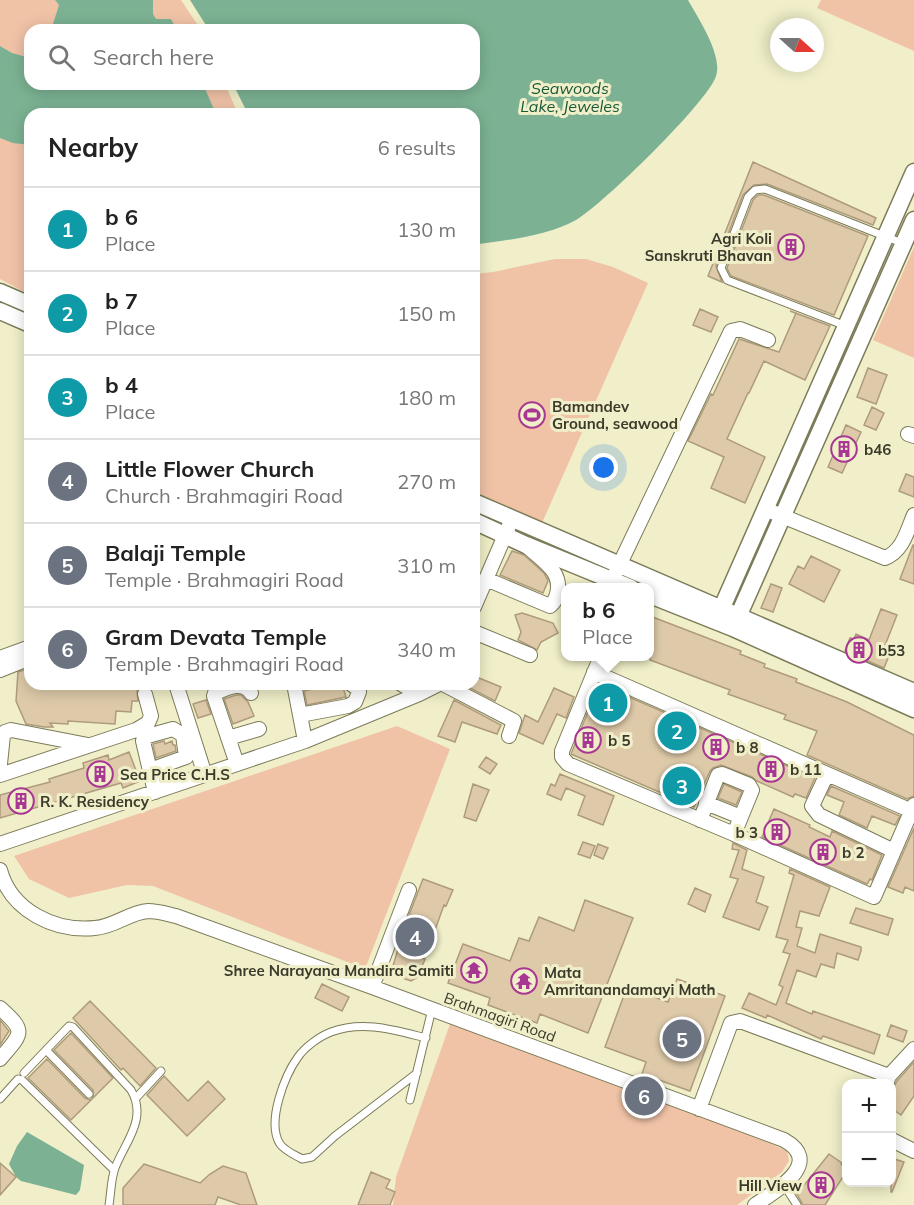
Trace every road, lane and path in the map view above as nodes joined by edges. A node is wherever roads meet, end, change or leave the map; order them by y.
1 (914, 172) edge
2 (914, 220) edge
3 (886, 236) junction
4 (903, 244) junction
5 (0, 292) edge
6 (24, 302) edge
7 (0, 310) edge
8 (24, 321) edge
9 (846, 326) junction
10 (768, 340) dead end
11 (480, 506) edge
12 (765, 509) junction
13 (914, 515) edge
14 (782, 517) junction
15 (480, 521) edge
16 (509, 527) junction
17 (526, 545) junction
18 (616, 572) junction
19 (486, 579) junction
20 (630, 583) edge
21 (654, 592) edge
22 (480, 593) edge
23 (654, 596) edge
24 (719, 615) junction
25 (736, 622) junction
26 (480, 635) edge
27 (24, 649) edge
28 (530, 656) dead end
29 (0, 658) edge
30 (24, 660) edge
31 (599, 661) edge
32 (0, 670) edge
33 (594, 672) junction
34 (177, 690) edge
35 (225, 690) edge
36 (250, 690) edge
37 (295, 690) edge
38 (358, 690) edge
39 (412, 690) edge
40 (428, 690) edge
41 (453, 690) edge
42 (914, 692) edge
43 (251, 693) dead end
44 (145, 694) dead end
45 (419, 694) junction
46 (914, 709) edge
47 (300, 714) junction
48 (259, 729) dead end
49 (509, 736) dead end
50 (228, 738) junction
51 (305, 741) junction
52 (89, 746) junction
53 (0, 764) edge
54 (237, 764) junction
55 (150, 770) dead end
56 (827, 774) junction
57 (0, 775) edge
58 (205, 775) junction
59 (155, 792) junction
60 (706, 803) junction
61 (913, 809) edge
62 (741, 817) junction
63 (700, 820) junction
64 (734, 834) junction
65 (0, 844) edge
66 (894, 850) junction
67 (0, 870) edge
68 (409, 890) dead end
69 (372, 987) junction
70 (0, 1008) edge
71 (432, 1009) junction
72 (426, 1038) junction
73 (914, 1049) edge
74 (46, 1050) junction
75 (0, 1059) edge
76 (161, 1071) dead end
77 (417, 1073) junction
78 (21, 1076) junction
79 (885, 1079) edge
80 (888, 1079) edge
81 (89, 1094) dead end
82 (136, 1098) junction
83 (0, 1099) edge
84 (410, 1100) dead end
85 (699, 1109) junction
86 (896, 1142) edge
87 (914, 1151) edge
88 (114, 1170) junction
89 (784, 1185) junction
90 (109, 1205) edge
91 (755, 1205) edge
92 (797, 1205) edge

1 - 3 street
2 - 4 street
3 - 4 lane
3 - 9 street
3 - 9 lane
4 - 14 street
5 - 6 street
7 - 8 street
9 - 12 street
10 - 18 street
11 - 16 street
12 - 14 street
12 - 24 street
13 - 14 street
14 - 25 street
15 - 16 street
16 - 17 street
16 - 18 street
16 - 19 street
17 - 18 street
17 - 19 street
18 - 20 street
19 - 22 street
21 - 24 street
23 - 24 street
24 - 25 street
25 - 42 street
25 - 46 street
26 - 28 street
27 - 29 street
30 - 32 street
31 - 33 street
33 - 56 street
33 - 63 street
34 - 58 street
35 - 50 street
36 - 43 street
37 - 47 street
38 - 47 street
39 - 45 street
40 - 45 street
41 - 49 street
44 - 52 street
45 - 51 street
47 - 51 street
48 - 50 street
50 - 54 street
51 - 54 street
52 - 53 street
52 - 57 street
54 - 58 street
55 - 59 street
56 - 61 street
56 - 66 street
58 - 59 street
59 - 65 street
60 - 62 street
60 - 62 street
60 - 63 street
61 - 66 street
62 - 64 street
63 - 64 street
64 - 66 street
67 - 69 street, Brahmagiri Road
68 - 69 street
69 - 71 street, Brahmagiri Road
70 - 75 street
71 - 72 lane
71 - 85 street, Brahmagiri Road
72 - 77 lane
72 - 77 lane
73 - 80 street
74 - 78 lane
74 - 81 lane
74 - 82 lane
76 - 82 lane
77 - 84 lane
78 - 83 lane
78 - 88 lane
79 - 85 street
82 - 88 lane
85 - 89 street, Brahmagiri Road
86 - 87 street
88 - 90 lane
89 - 91 street, Brahmagiri Road
89 - 92 lane

